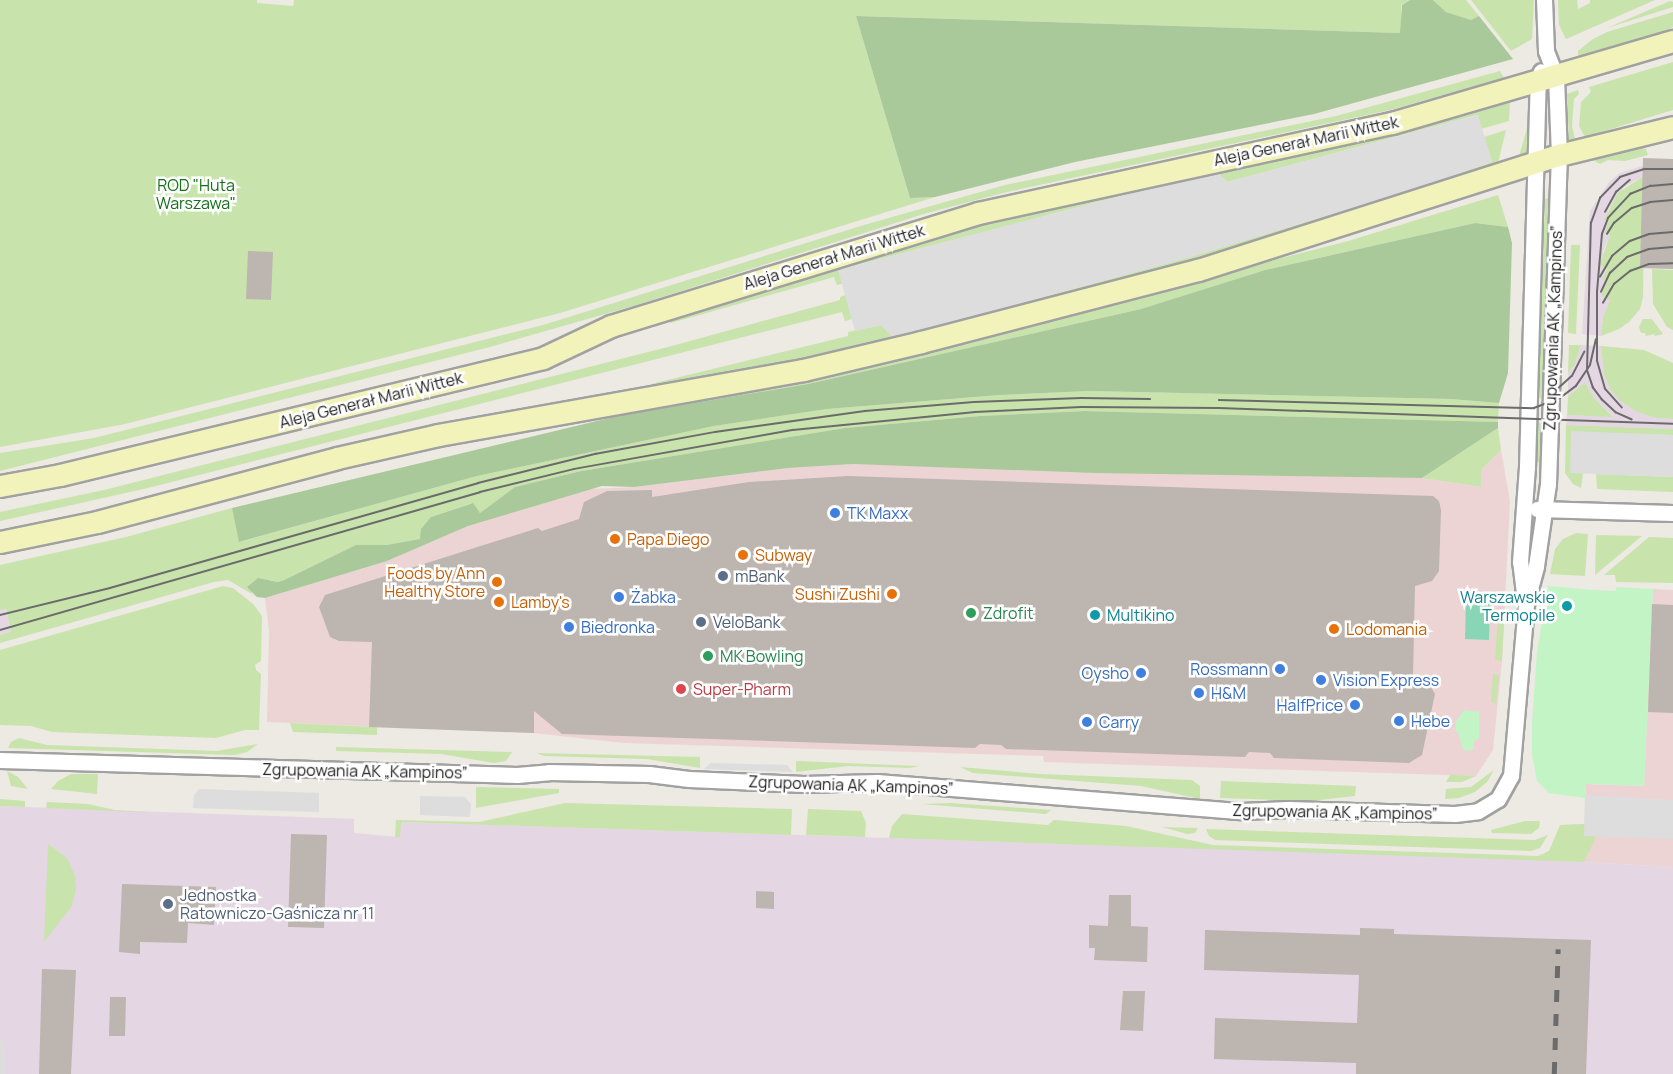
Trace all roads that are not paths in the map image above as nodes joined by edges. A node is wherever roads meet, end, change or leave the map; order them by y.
1 (1544, 0) edge
2 (1673, 41) edge
3 (1547, 79) junction
4 (1673, 127) edge
5 (1559, 155) junction
6 (1538, 162) junction
7 (0, 486) edge
8 (1525, 509) junction
9 (1544, 509) junction
10 (1673, 513) edge
11 (0, 542) edge
12 (1526, 604) junction
13 (0, 759) edge

1 - 3 street, Zgrupowania AK „Kampinos”
2 - 3 main road, Aleja Generał Marii Wittek
3 - 5 street, Zgrupowania AK „Kampinos”
3 - 6 street, Zgrupowania AK „Kampinos”
3 - 7 main road, Aleja Generał Marii Wittek
4 - 5 main road
5 - 6 main road
5 - 9 street, Zgrupowania AK „Kampinos”
6 - 8 street, Zgrupowania AK „Kampinos”
6 - 11 main road
8 - 9 street
8 - 12 street, Zgrupowania AK „Kampinos”
9 - 10 street
9 - 12 street, Zgrupowania AK „Kampinos”
12 - 13 street, Zgrupowania AK „Kampinos”

